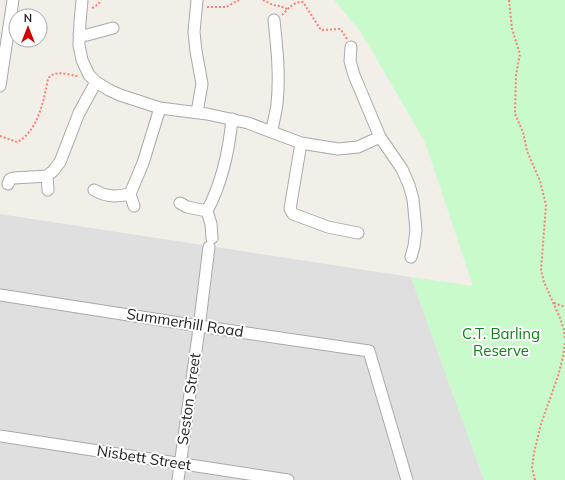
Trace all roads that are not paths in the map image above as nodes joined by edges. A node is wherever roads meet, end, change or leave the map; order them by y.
1 (13, 0) edge
2 (82, 0) edge
3 (196, 4) edge
4 (275, 22) road end
5 (113, 28) dead end
6 (79, 34) junction
7 (351, 47) road end
8 (96, 82) junction
9 (0, 86) edge
10 (160, 108) junction
11 (197, 112) junction
12 (232, 119) junction
13 (272, 131) junction
14 (380, 137) junction
15 (301, 143) junction
16 (47, 176) junction
17 (8, 184) dead end
18 (48, 190) dead end
19 (94, 190) dead end
20 (130, 194) junction
21 (180, 203) dead end
22 (134, 206) dead end
23 (207, 211) junction
24 (358, 233) dead end
25 (411, 257) dead end
26 (0, 295) edge
27 (199, 326) junction
28 (0, 436) edge
29 (180, 464) junction
30 (178, 480) edge
31 (288, 480) edge
32 (407, 480) edge

1 - 9 street
2 - 6 street
3 - 11 street
4 - 13 street
5 - 6 street
6 - 8 street
7 - 14 street
8 - 10 street
8 - 16 street
10 - 11 street
10 - 20 street
11 - 12 street
12 - 13 street
12 - 23 street
13 - 15 street
14 - 15 street
14 - 25 street
15 - 24 street
16 - 17 street
16 - 18 street
19 - 20 street
20 - 22 street
21 - 23 street
23 - 27 street, Seston Street
26 - 27 street, Summerhill Road
27 - 29 street, Seston Street
27 - 32 street, Summerhill Road
28 - 29 street, Nisbett Street
29 - 30 street, Seston Street
29 - 31 street, Nisbett Street

